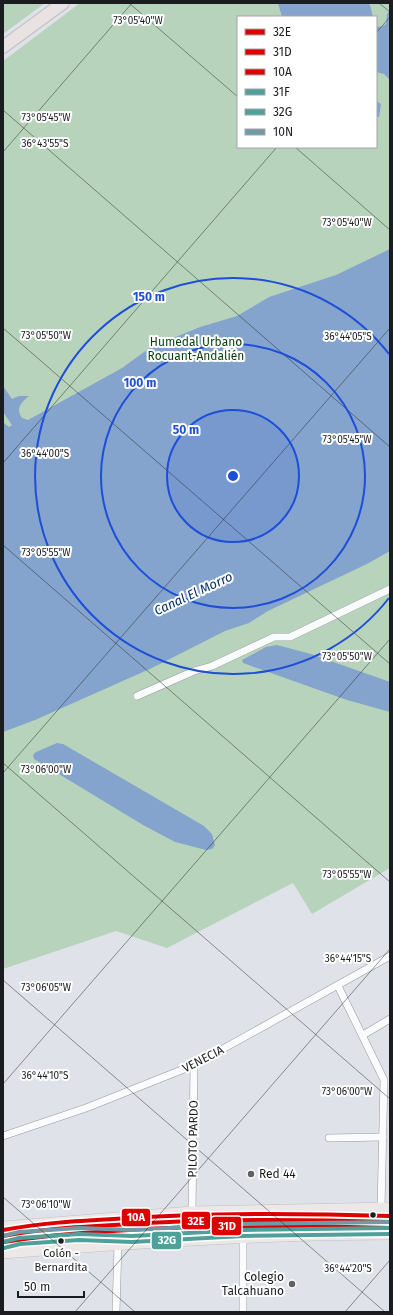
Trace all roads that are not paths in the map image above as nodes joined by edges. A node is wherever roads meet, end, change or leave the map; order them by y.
1 (63, 3) edge
2 (3, 47) edge
3 (390, 589) edge
4 (137, 696) dead end
5 (390, 956) edge
6 (338, 986) junction
7 (390, 1019) edge
8 (363, 1035) junction
9 (194, 1065) junction
10 (388, 1085) edge
11 (3, 1136) edge
12 (383, 1137) junction
13 (329, 1138) dead end
14 (386, 1208) edge
15 (257, 1211) junction
16 (192, 1212) junction
17 (3, 1227) edge
18 (390, 1234) edge
19 (243, 1237) junction
20 (118, 1244) junction
21 (3, 1253) edge
22 (116, 1312) edge
23 (243, 1312) edge

1 - 2 highway
3 - 4 street
5 - 6 street, VENECIA
6 - 8 street
6 - 9 street, VENECIA
7 - 8 street
8 - 10 street
9 - 11 street, VENECIA
9 - 16 street, PILOTO PARDO
10 - 12 street
12 - 13 street
12 - 14 street
14 - 15 main road
15 - 16 main road
15 - 19 main road
16 - 17 main road
18 - 19 main road
19 - 20 main road
19 - 23 street
20 - 21 main road
20 - 22 street

